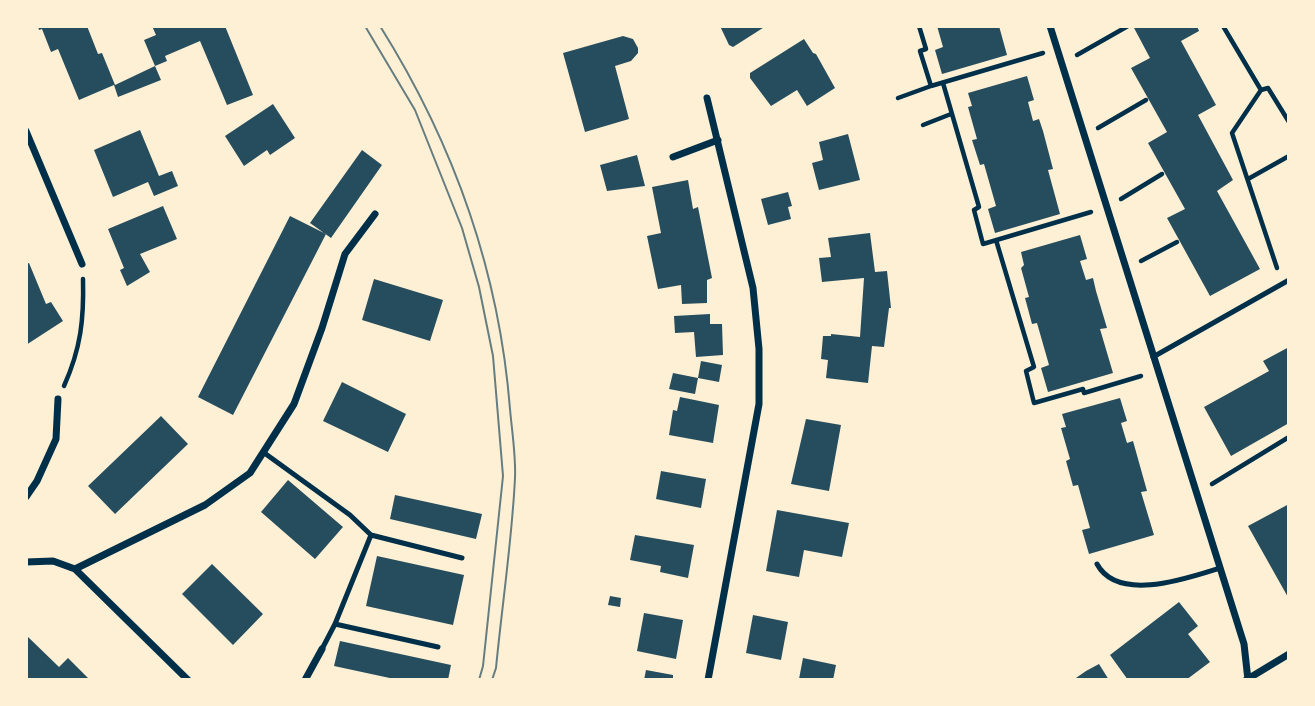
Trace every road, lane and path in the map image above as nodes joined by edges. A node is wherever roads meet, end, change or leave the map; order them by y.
1 (919, 26) edge
2 (1050, 26) edge
3 (1128, 26) edge
4 (1223, 26) edge
5 (1057, 49) junction
6 (1061, 64) junction
7 (943, 83) junction
8 (930, 86) junction
9 (1261, 90) junction
10 (898, 98) dead end
11 (706, 99) dead end
12 (1146, 100) dead end
13 (951, 114) junction
14 (1289, 122) edge
15 (923, 125) dead end
16 (26, 131) edge
17 (1084, 136) junction
18 (718, 140) junction
19 (1289, 156) edge
20 (673, 158) dead end
21 (1162, 174) dead end
22 (1248, 179) junction
23 (1107, 208) junction
24 (375, 214) dead end
25 (996, 240) junction
26 (1177, 242) dead end
27 (82, 264) joint
28 (1278, 268) dead end
29 (1126, 269) junction
30 (1289, 280) edge
31 (1153, 357) junction
32 (1158, 371) junction
33 (58, 399) joint
34 (1289, 437) edge
35 (263, 452) junction
36 (1196, 494) junction
37 (26, 497) edge
38 (371, 535) junction
39 (462, 558) dead end
40 (26, 562) edge
41 (1097, 564) dead end
42 (1220, 568) junction
43 (75, 569) junction
44 (335, 624) junction
45 (438, 647) dead end
46 (322, 649) joint
47 (1289, 654) edge
48 (1247, 679) edge
49 (188, 680) edge
50 (305, 680) edge
51 (708, 680) edge

1 - 8 path
2 - 5 street
3 - 6 path
4 - 9 path
5 - 6 street
5 - 7 path
6 - 17 street
7 - 8 path
7 - 13 path
8 - 10 path
9 - 14 path
9 - 22 path
11 - 18 street
12 - 17 path
13 - 15 path
13 - 25 path
16 - 27 street
17 - 23 street
18 - 20 street
18 - 51 street
19 - 22 path
21 - 23 path
22 - 28 path
23 - 25 path
23 - 29 street
24 - 35 street
25 - 32 path
26 - 29 path
27 - 33 path
29 - 31 street
30 - 31 lane
31 - 32 street
32 - 36 street
33 - 37 street
34 - 36 path
35 - 38 lane
35 - 43 street
36 - 42 street
38 - 39 lane
38 - 44 lane
40 - 43 street
41 - 42 lane
42 - 48 street
43 - 49 street
44 - 45 lane
44 - 46 lane
46 - 50 street
47 - 48 street

